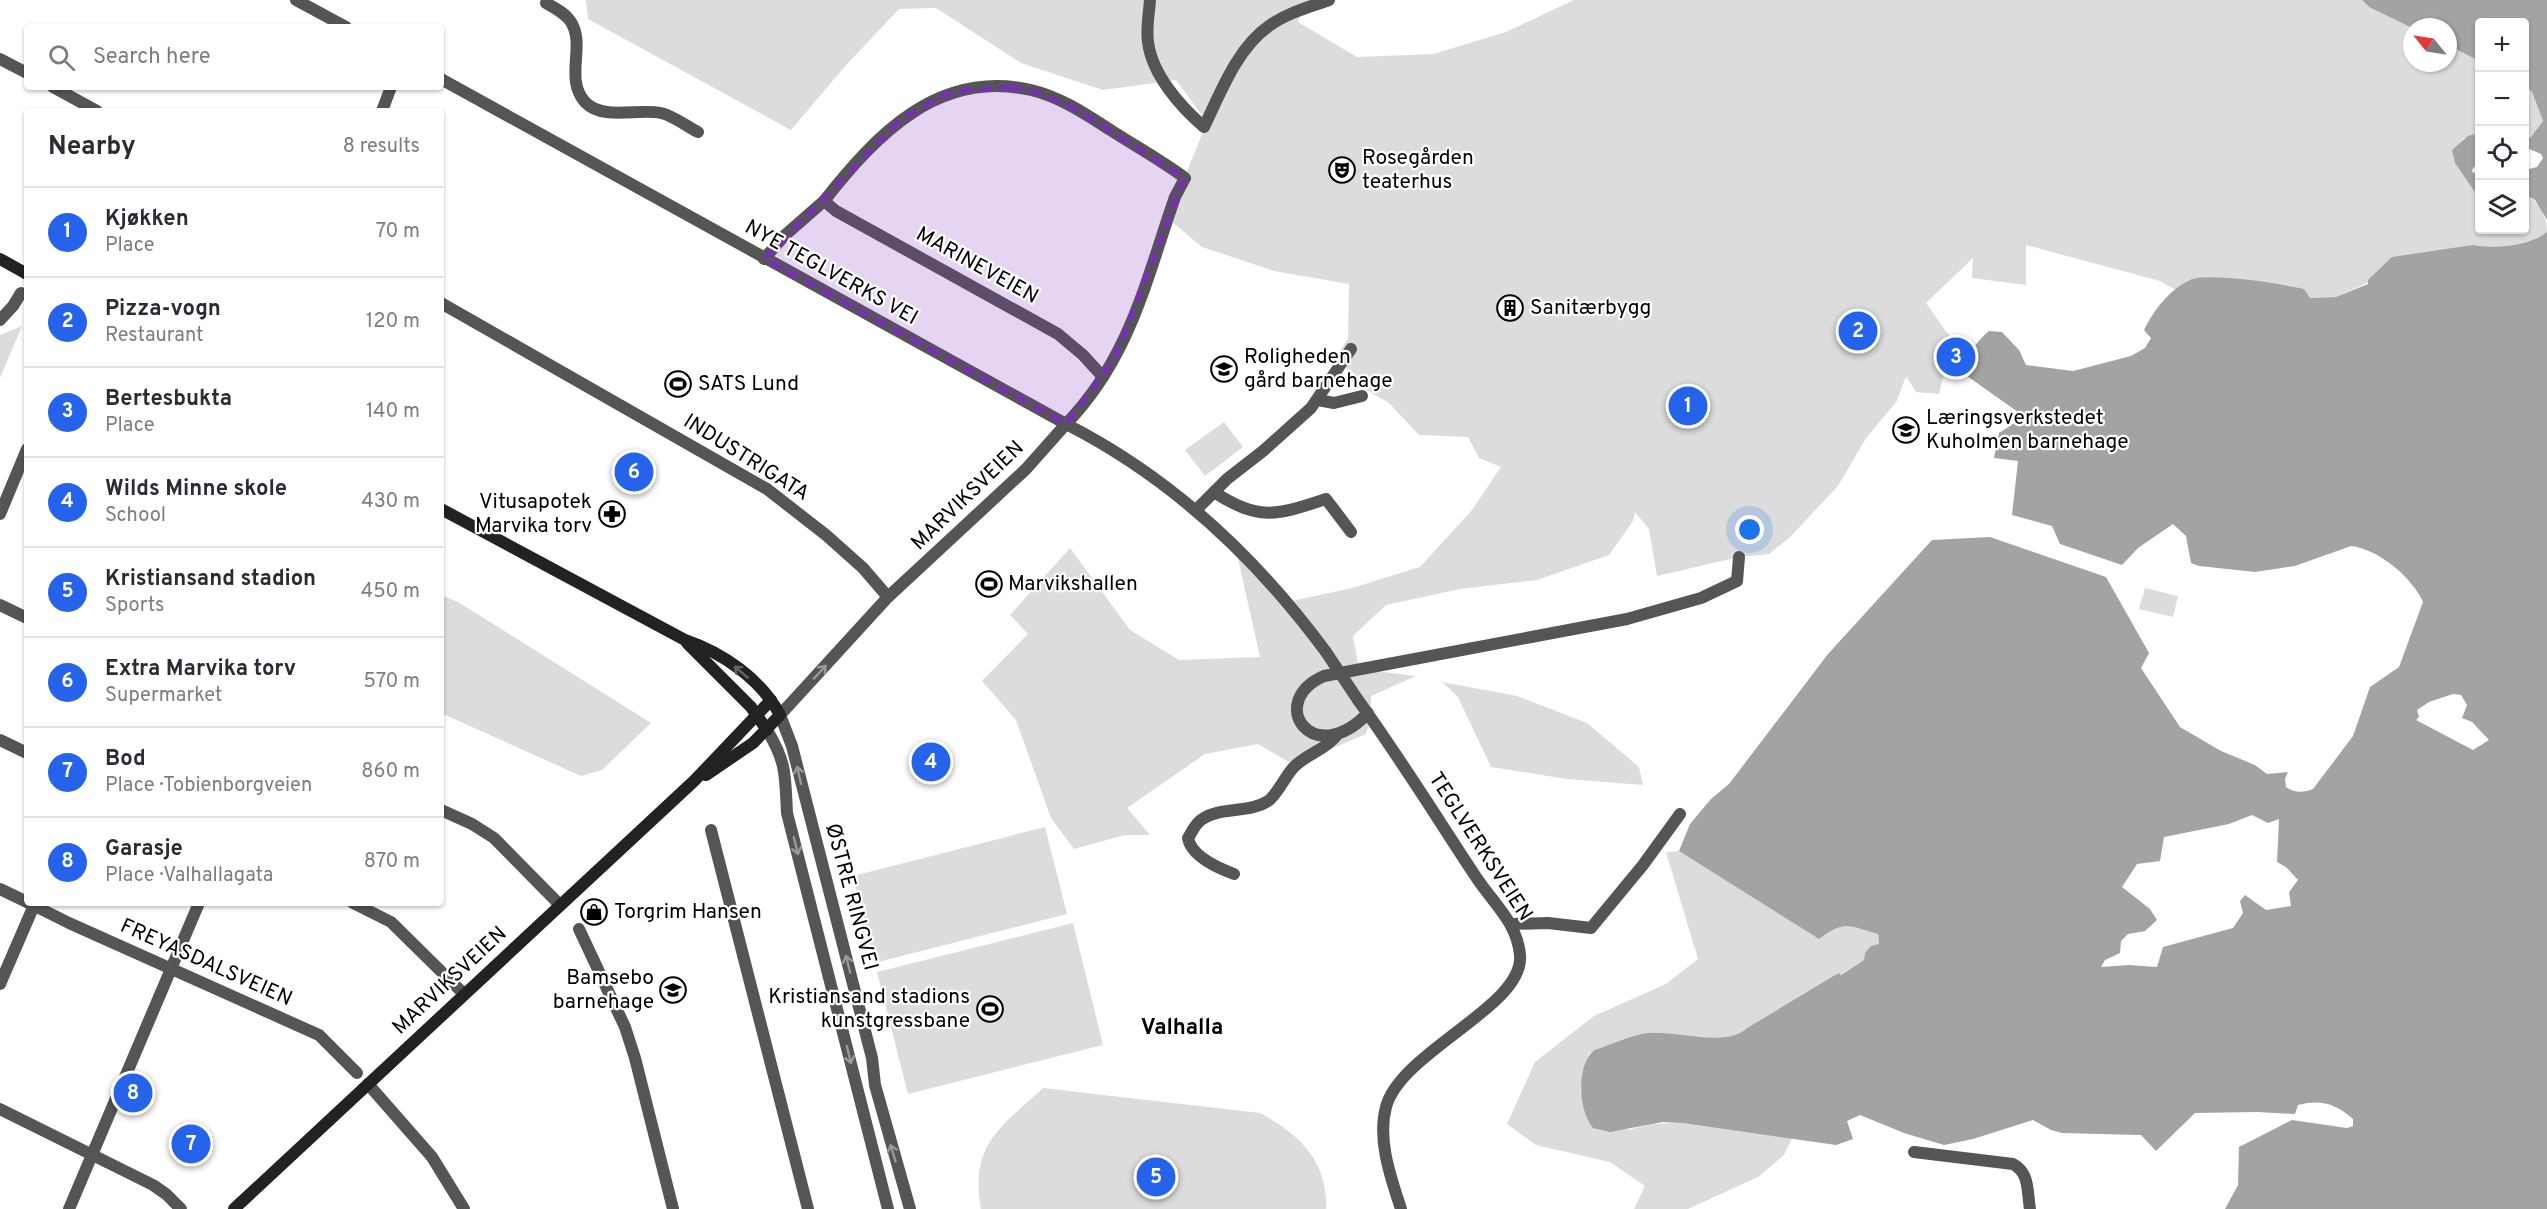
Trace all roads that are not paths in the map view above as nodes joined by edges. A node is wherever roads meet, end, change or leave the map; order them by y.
1 (296, 0) edge
2 (1150, 0) edge
3 (1329, 0) edge
4 (546, 3) dead end
5 (340, 24) edge
6 (0, 59) edge
7 (24, 71) edge
8 (444, 81) edge
9 (58, 90) edge
10 (390, 90) edge
11 (91, 108) edge
12 (383, 108) edge
13 (698, 132) dead end
14 (824, 201) junction
15 (0, 259) edge
16 (764, 259) junction
17 (24, 272) edge
18 (21, 293) dead end
19 (444, 305) edge
20 (0, 320) edge
21 (1351, 349) dead end
22 (1102, 377) junction
23 (1362, 396) dead end
24 (1318, 400) junction
25 (1066, 424) junction
26 (24, 456) edge
27 (1214, 492) junction
28 (1197, 509) junction
29 (444, 511) edge
30 (0, 514) edge
31 (1352, 532) dead end
32 (1740, 556) dead end
33 (888, 597) junction
34 (0, 605) edge
35 (24, 617) edge
36 (685, 640) junction
37 (771, 700) junction
38 (1368, 713) junction
39 (757, 715) junction
40 (780, 715) junction
41 (767, 730) junction
42 (1336, 736) junction
43 (0, 740) edge
44 (24, 752) edge
45 (694, 781) junction
46 (444, 811) edge
47 (1680, 814) dead end
48 (711, 830) dead end
49 (1234, 874) dead end
50 (0, 888) edge
51 (24, 900) edge
52 (560, 905) junction
53 (30, 906) edge
54 (37, 906) edge
55 (198, 906) edge
56 (359, 906) edge
57 (1512, 924) junction
58 (579, 929) dead end
59 (171, 969) junction
60 (0, 984) edge
61 (464, 994) junction
62 (357, 1073) dead end
63 (368, 1084) junction
64 (0, 1109) edge
65 (1914, 1152) dead end
66 (92, 1154) junction
67 (69, 1209) edge
68 (181, 1209) edge
69 (234, 1209) edge
70 (465, 1209) edge
71 (673, 1209) edge
72 (808, 1209) edge
73 (888, 1209) edge
74 (910, 1209) edge
75 (1401, 1209) edge
76 (2030, 1209) edge

1 - 5 street
2 - 3 street
4 - 13 street
6 - 7 street
8 - 16 street, NYE TEGLVERKS VEI
9 - 11 street
10 - 12 street
14 - 16 street
14 - 22 street, MARINEVEIEN
14 - 22 street, MARVIKSVEIEN
15 - 17 main road
16 - 25 street, NYE TEGLVERKS VEI
18 - 20 street
19 - 33 street, INDUSTRIGATA
21 - 24 street
22 - 25 street, MARVIKSVEIEN
23 - 24 street
24 - 27 street
25 - 28 street, NYE TEGLVERKS VEI
25 - 33 street, MARVIKSVEIEN
26 - 30 street
27 - 28 street
27 - 31 street
28 - 38 street, TEGLVERKSVEIEN, bridge
29 - 36 main road, ØSTRE RINGVEI
32 - 42 street
40 -> 33 street, MARVIKSVEIEN
34 - 35 street
37 -> 36 main road, ØSTRE RINGVEI
36 - 39 main road, ØSTRE RINGVEI
37 - 39 main road, MARVIKSVEIEN
37 - 40 main road, ØSTRE RINGVEI
38 - 42 street
38 - 57 street, TEGLVERKSVEIEN
39 - 41 main road, ØSTRE RINGVEI
39 - 45 main road, MARVIKSVEIEN
40 - 41 main road, MARVIKSVEIEN
74 -> 40 street, ØSTRE RINGVEI
41 - 45 main road, MARVIKSVEIEN
41 -> 73 street, ØSTRE RINGVEI
42 - 49 street
43 - 44 street
45 - 52 main road, MARVIKSVEIEN
46 - 52 street
47 - 57 street
48 - 72 street
50 - 51 street, FREYASDALSVEIEN
52 - 61 main road, MARVIKSVEIEN
53 - 60 street
54 - 59 street, FREYASDALSVEIEN
55 - 59 street
56 - 61 street
57 - 75 street, TEGLVERKSVEIEN
58 - 71 street
59 - 62 street, FREYASDALSVEIEN
59 - 66 street
61 - 63 main road, MARVIKSVEIEN
63 - 69 main road, MARVIKSVEIEN
63 - 70 street
64 - 66 street
65 - 76 street
66 - 67 street
66 - 68 street

